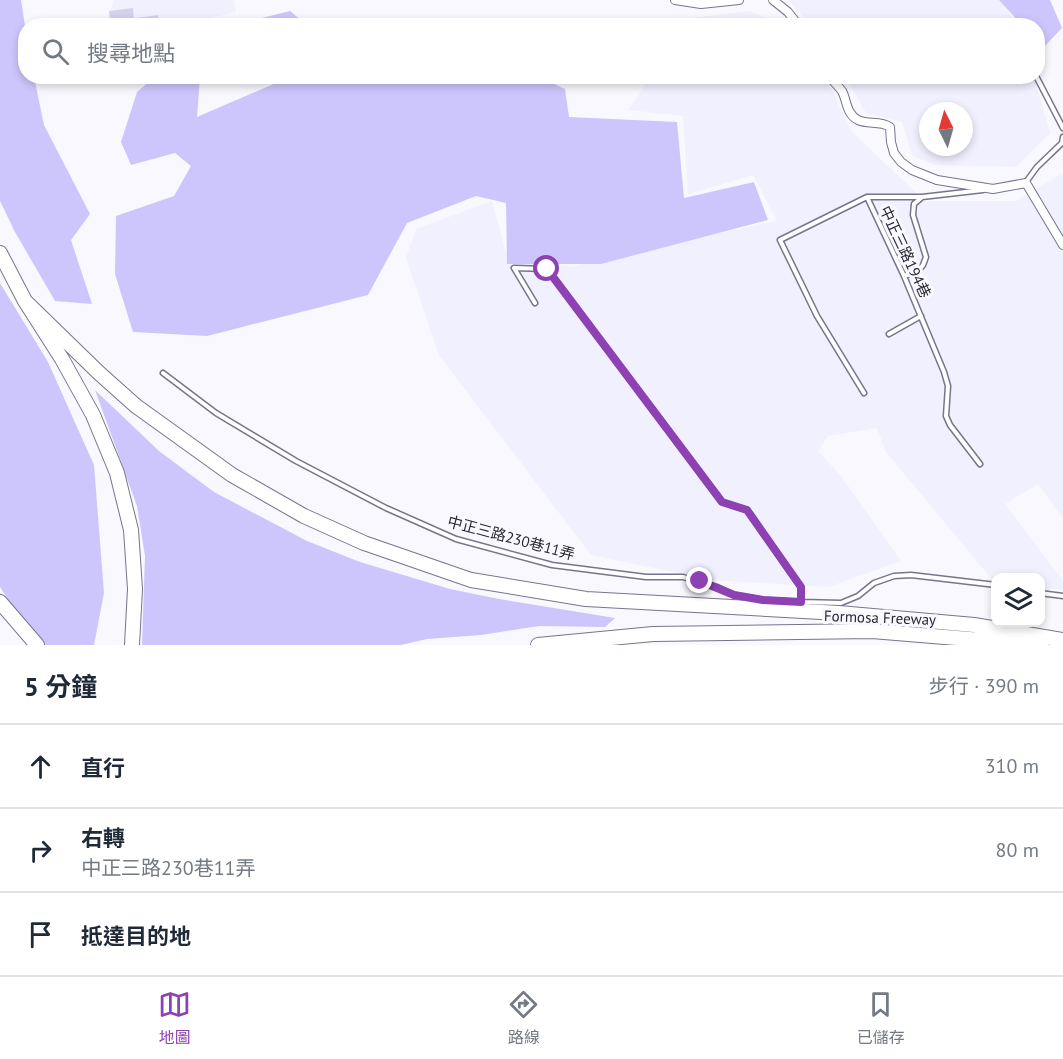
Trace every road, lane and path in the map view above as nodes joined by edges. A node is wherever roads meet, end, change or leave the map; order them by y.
1 (675, 0) edge
2 (739, 0) edge
3 (773, 0) edge
4 (793, 18) edge
5 (836, 84) edge
6 (1040, 84) edge
7 (1063, 128) edge
8 (1063, 137) edge
9 (1026, 183) junction
10 (993, 189) junction
11 (867, 197) junction
12 (922, 197) junction
13 (1063, 245) edge
14 (0, 253) edge
15 (904, 276) junction
16 (26, 301) junction
17 (535, 303) dead end
18 (921, 316) junction
19 (889, 334) dead end
20 (163, 373) dead end
21 (864, 393) dead end
22 (980, 464) dead end
23 (991, 584) edge
24 (1045, 594) edge
25 (1063, 596) edge
26 (0, 602) edge
27 (801, 602) junction
28 (1063, 640) edge
29 (37, 645) edge
30 (132, 645) edge
31 (538, 645) edge
32 (1041, 645) edge

1 - 2 street
3 - 4 street
5 - 10 street
6 - 7 lane
8 - 9 lane
9 - 10 street
9 - 13 street
10 - 12 lane
11 - 12 lane
11 - 15 lane, 中正三路194巷
11 - 21 lane, 中正三路194巷
12 - 15 lane
14 - 16 highway
15 - 18 lane, 中正三路194巷
16 - 28 highway
16 - 30 highway
17 - 27 lane
18 - 19 lane
18 - 22 lane, 中正三路194巷
20 - 27 lane, 中正三路230巷11弄
23 - 27 lane, 中正三路230巷11弄
24 - 25 lane
26 - 29 highway
31 - 32 highway, Formosa Freeway

